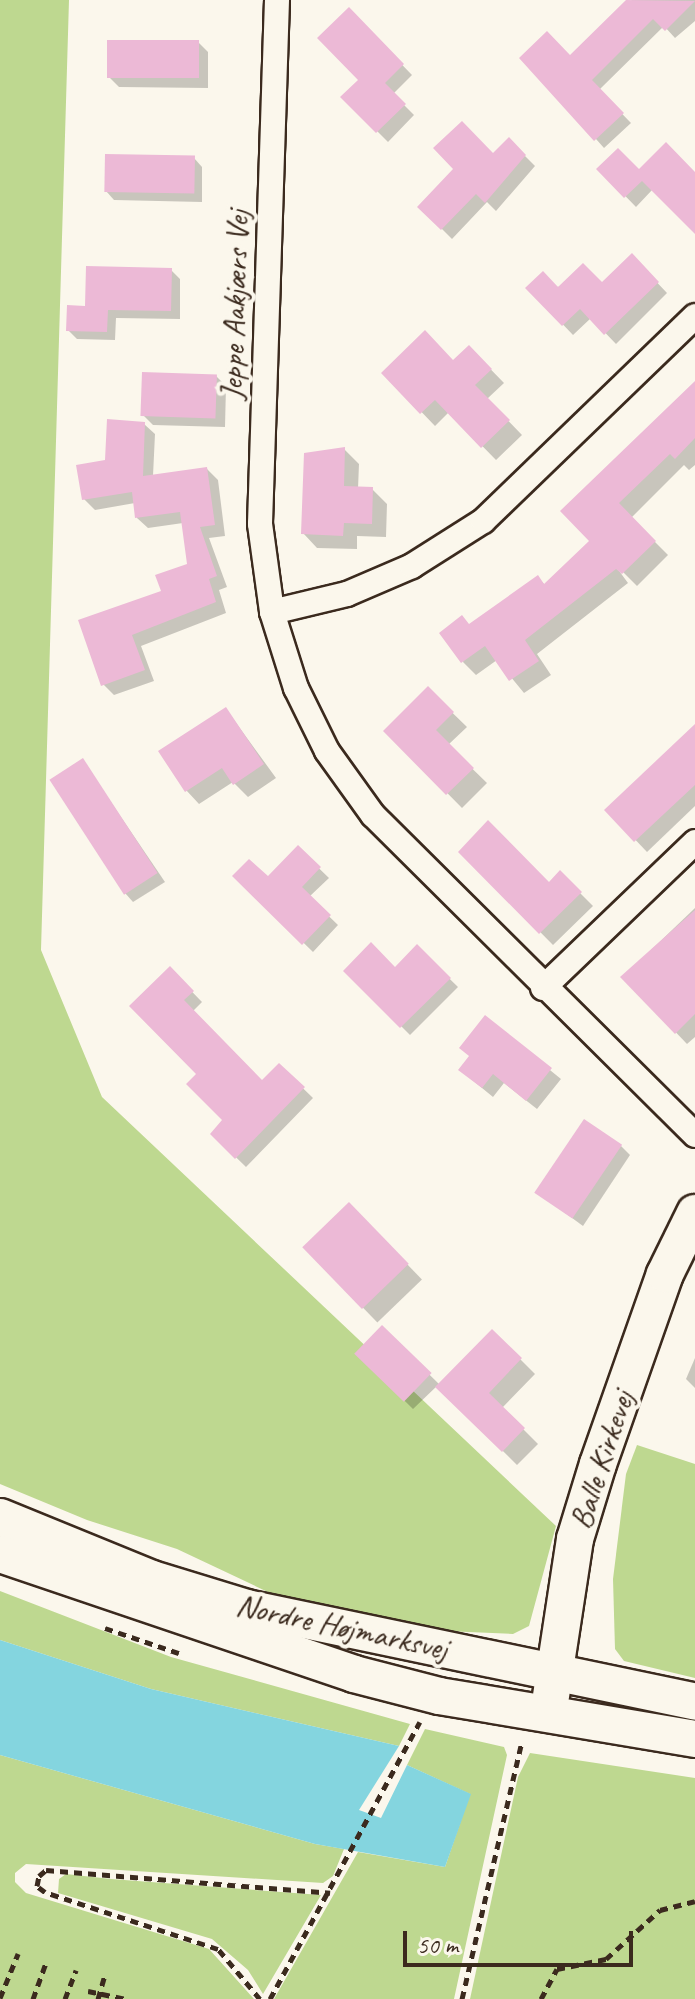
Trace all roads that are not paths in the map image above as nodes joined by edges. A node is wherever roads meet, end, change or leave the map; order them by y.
1 (277, 0) edge
2 (695, 316) edge
3 (272, 612) junction
4 (695, 842) edge
5 (543, 988) junction
6 (695, 1135) edge
7 (695, 1213) edge
8 (0, 1517) edge
9 (0, 1554) edge
10 (555, 1672) junction
11 (695, 1702) edge
12 (548, 1717) junction
13 (695, 1739) edge

1 - 3 street, Jeppe Aakjærs Vej
2 - 3 street
3 - 5 street, Jeppe Aakjærs Vej
4 - 5 street
5 - 6 street, Jeppe Aakjærs Vej
7 - 10 street, Balle Kirkevej
8 - 10 street, Nordre Højmarksvej
9 - 12 street, Nordre Højmarksvej
10 - 11 street, Nordre Højmarksvej
10 - 12 street, Balle Kirkevej
12 - 13 street, Nordre Højmarksvej

